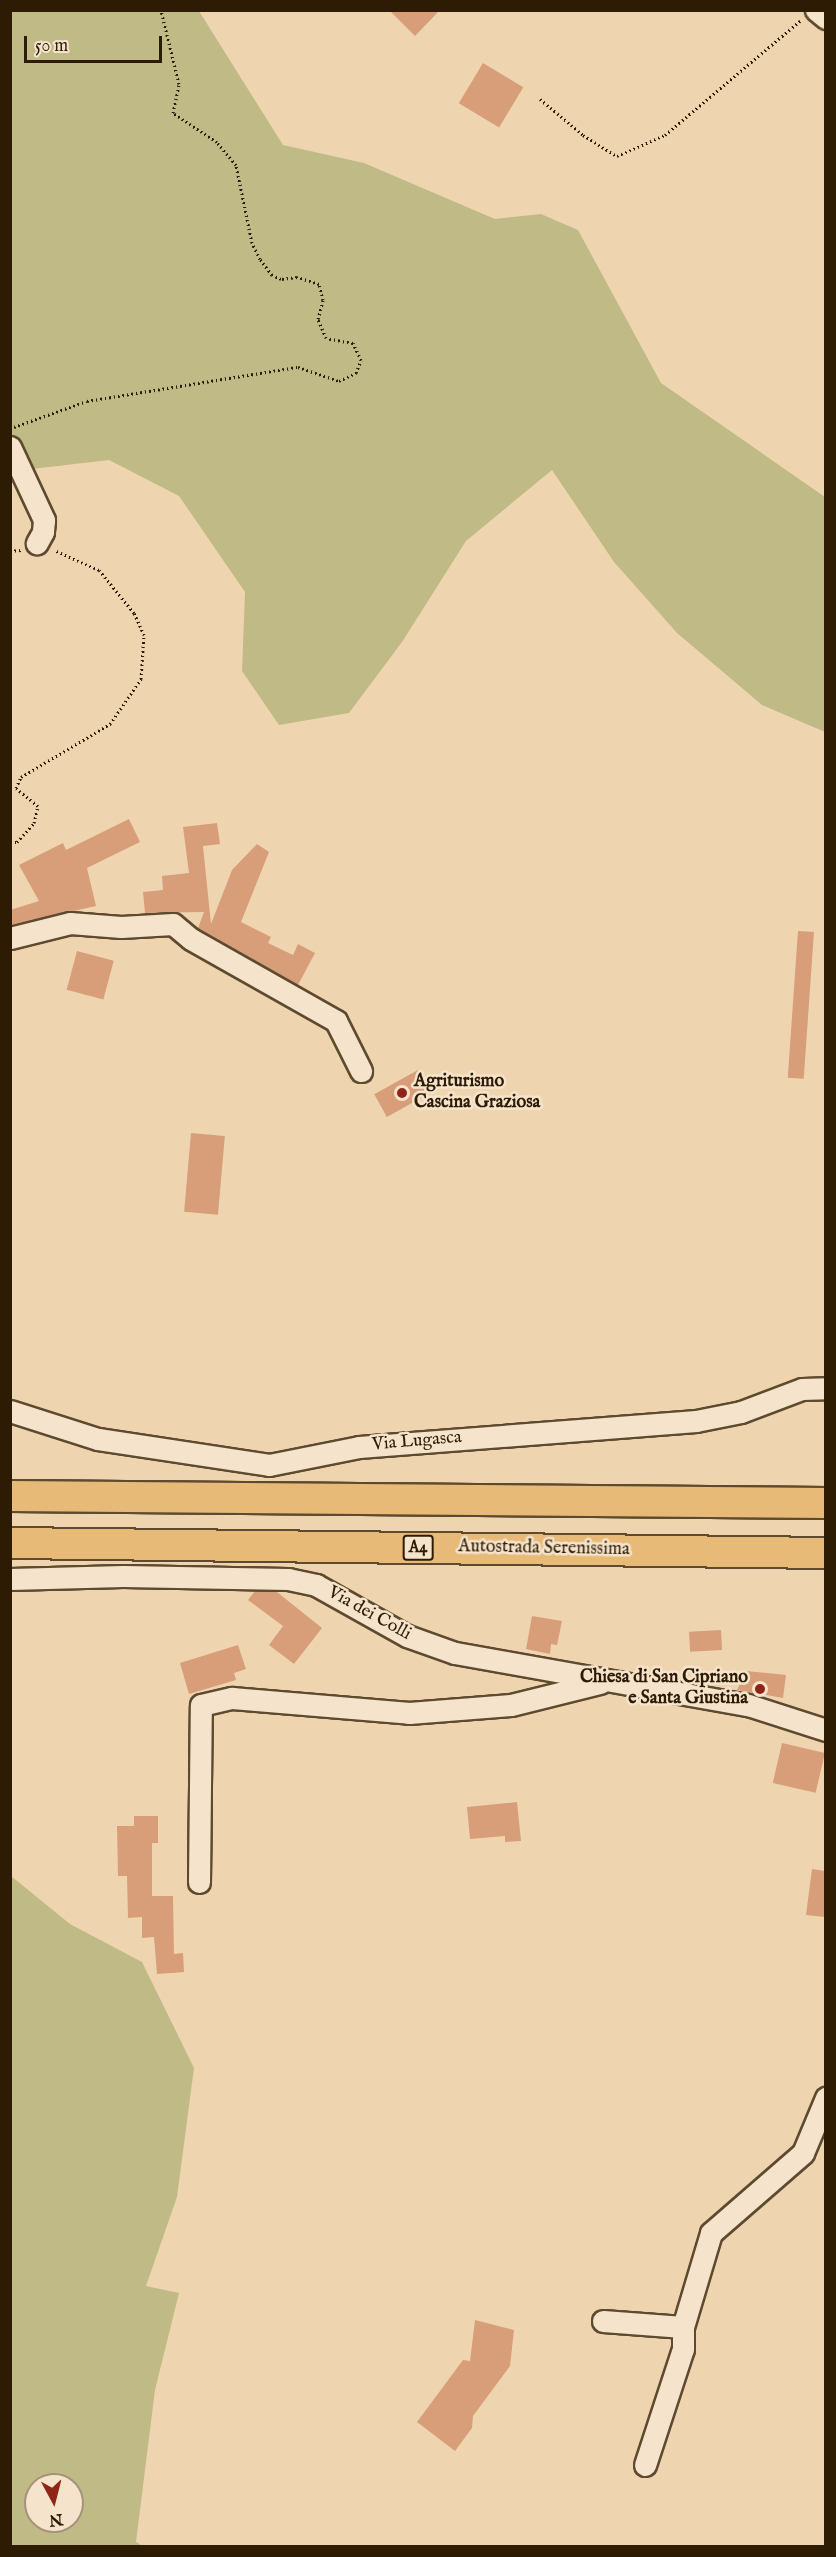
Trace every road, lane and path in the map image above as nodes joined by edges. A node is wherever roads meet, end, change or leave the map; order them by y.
1 (161, 10) edge
2 (816, 16) edge
3 (540, 99) dead end
4 (10, 429) edge
5 (10, 447) edge
6 (37, 543) joint
7 (10, 842) edge
8 (10, 938) edge
9 (361, 1071) dead end
10 (825, 1388) edge
11 (10, 1411) edge
12 (10, 1497) edge
13 (825, 1503) edge
14 (10, 1543) edge
15 (825, 1553) edge
16 (10, 1579) edge
17 (609, 1681) junction
18 (825, 1730) edge
19 (199, 1882) dead end
20 (825, 2098) edge
21 (603, 2321) dead end
22 (683, 2327) junction
23 (645, 2465) dead end

1 - 4 path
2 - 3 path
5 - 6 street
6 - 7 path
8 - 9 street
10 - 11 street, Via Lugasca
12 - 13 highway
14 - 15 highway, Autostrada Serenissima / A4
16 - 17 street, Via dei Colli
17 - 18 street, Via dei Colli
17 - 19 street
20 - 22 street
21 - 22 street
22 - 23 street

